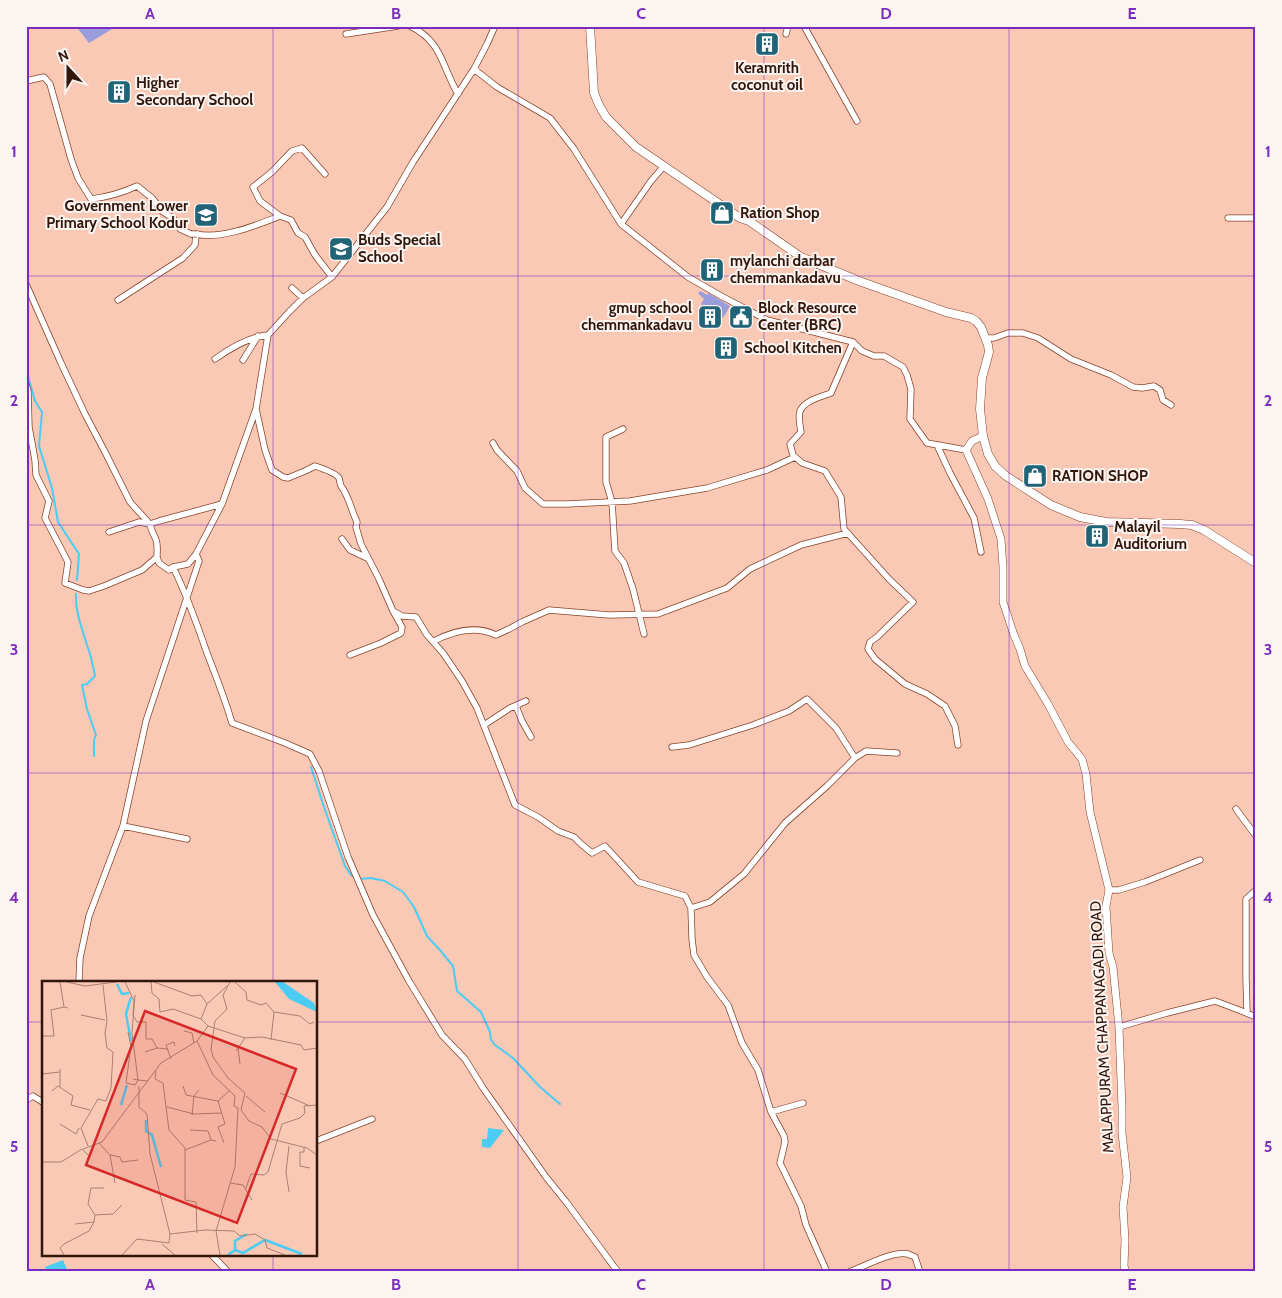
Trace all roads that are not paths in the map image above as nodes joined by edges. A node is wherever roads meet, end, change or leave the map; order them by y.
1 (398, 26) edge
2 (410, 26) edge
3 (495, 26) edge
4 (590, 26) edge
5 (788, 26) edge
6 (804, 26) edge
7 (346, 34) dead end
8 (786, 34) dead end
9 (474, 69) junction
10 (26, 81) edge
11 (458, 94) junction
12 (857, 121) dead end
13 (664, 166) junction
14 (325, 174) dead end
15 (280, 216) junction
16 (1228, 218) dead end
17 (1256, 218) edge
18 (620, 224) junction
19 (195, 234) junction
20 (332, 277) junction
21 (26, 284) edge
22 (292, 288) dead end
23 (303, 298) junction
24 (118, 300) dead end
25 (268, 335) junction
26 (258, 336) junction
27 (986, 338) junction
28 (853, 342) junction
29 (215, 359) dead end
30 (243, 360) dead end
31 (26, 384) edge
32 (1171, 405) dead end
33 (256, 409) junction
34 (623, 429) dead end
35 (983, 436) junction
36 (493, 443) dead end
37 (937, 445) junction
38 (966, 450) junction
39 (795, 457) junction
40 (612, 502) junction
41 (222, 504) junction
42 (150, 524) junction
43 (108, 532) dead end
44 (848, 533) junction
45 (342, 539) dead end
46 (981, 552) dead end
47 (196, 554) junction
48 (157, 557) junction
49 (368, 558) junction
50 (1256, 563) edge
51 (173, 567) junction
52 (187, 598) junction
53 (393, 611) junction
54 (639, 615) junction
55 (644, 634) dead end
56 (434, 642) junction
57 (350, 655) dead end
58 (526, 701) dead end
59 (516, 706) junction
60 (484, 725) junction
61 (531, 737) dead end
62 (958, 745) dead end
63 (672, 747) dead end
64 (897, 753) dead end
65 (855, 758) junction
66 (1236, 809) dead end
67 (123, 826) junction
68 (1256, 836) edge
69 (187, 839) dead end
70 (1200, 860) dead end
71 (1109, 890) junction
72 (1256, 890) edge
73 (692, 908) junction
74 (79, 979) edge
75 (1247, 1013) junction
76 (1256, 1017) edge
77 (1119, 1027) junction
78 (26, 1100) edge
79 (42, 1100) edge
80 (803, 1103) dead end
81 (772, 1112) junction
82 (372, 1119) dead end
83 (318, 1140) edge
84 (213, 1256) edge
85 (228, 1272) edge
86 (618, 1272) edge
87 (827, 1272) edge
88 (849, 1272) edge
89 (920, 1272) edge
90 (1126, 1272) edge

1 - 7 street
2 - 11 street
3 - 9 street
4 - 13 main road
5 - 8 street
6 - 12 street
9 - 11 street
9 - 18 street
10 - 19 street
11 - 20 street
13 - 18 street
13 - 27 main road
14 - 15 street
15 - 19 street
15 - 20 street
16 - 17 street
18 - 28 street
19 - 24 street
20 - 23 street
21 - 42 street
22 - 23 street
23 - 25 street
25 - 26 street
25 - 33 street
26 - 29 street
26 - 30 street
27 - 32 street
27 - 35 main road
28 - 37 street
28 - 39 street
31 - 48 street
33 - 41 street
33 - 49 street
34 - 40 street
35 - 38 street
35 - 50 main road
36 - 40 street
37 - 38 street
37 - 46 street
38 - 71 street, MALAPPURAM CHAPPANAGADI ROAD
39 - 40 street
39 - 44 street
40 - 54 street
41 - 42 street
41 - 47 street
42 - 43 street
42 - 48 street
44 - 54 street
44 - 62 street
45 - 49 street
47 - 51 street
47 - 52 street
48 - 51 street
49 - 53 street
51 - 52 street
52 - 67 street
52 - 86 street
53 - 56 street
53 - 57 street
54 - 55 street
54 - 56 street
56 - 60 street
58 - 59 street
59 - 60 street
59 - 61 street
60 - 73 street
63 - 65 street
64 - 65 street
65 - 73 street
66 - 68 street
67 - 69 street
67 - 74 street
70 - 71 street
71 - 77 street, MALAPPURAM CHAPPANAGADI ROAD
72 - 75 street
73 - 81 street
75 - 76 street
75 - 77 street
77 - 90 street, MALAPPURAM CHAPPANAGADI ROAD
78 - 79 street
80 - 81 street
81 - 87 street
82 - 83 street
84 - 85 street
88 - 89 street

